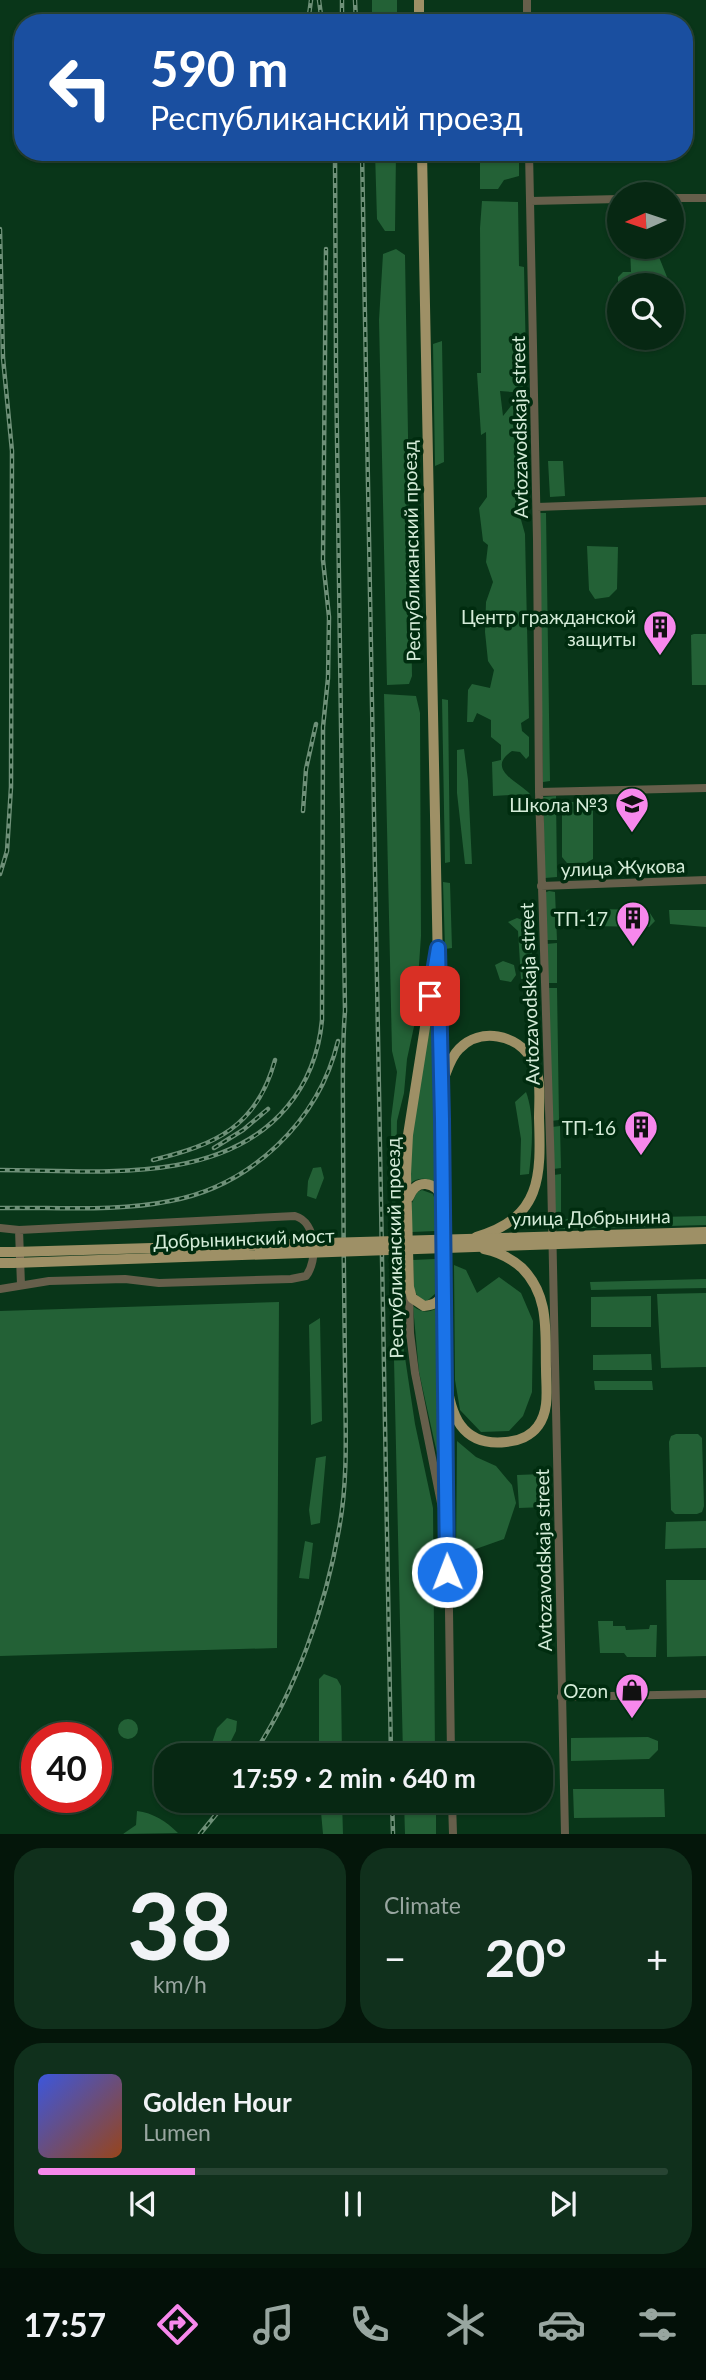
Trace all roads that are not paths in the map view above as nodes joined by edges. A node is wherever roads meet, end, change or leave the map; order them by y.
1 (422, 161) edge
2 (529, 161) edge
3 (684, 198) edge
4 (706, 198) edge
5 (607, 199) edge
6 (530, 201) junction
7 (706, 501) edge
8 (537, 507) junction
9 (706, 788) edge
10 (539, 792) junction
11 (706, 880) edge
12 (541, 886) junction
13 (438, 948) junction
14 (442, 1092) junction
15 (443, 1199) junction
16 (407, 1206) junction
17 (0, 1228) edge
18 (19, 1230) junction
19 (706, 1232) edge
20 (706, 1239) edge
21 (476, 1242) junction
22 (0, 1252) edge
23 (13, 1257) junction
24 (0, 1263) edge
25 (21, 1285) junction
26 (409, 1287) junction
27 (445, 1288) junction
28 (0, 1289) edge
29 (446, 1377) junction
30 (447, 1546) junction
31 (706, 1694) edge
32 (561, 1698) junction
33 (451, 1743) edge
34 (452, 1813) edge
35 (453, 1834) edge
36 (565, 1834) edge

1 - 13 main road, Республиканский проезд
2 - 6 street, Avtozavodskaja street
3 - 4 street
5 - 6 street
6 - 8 street, Avtozavodskaja street
7 - 8 street
8 - 10 street, Avtozavodskaja street
9 - 10 street
10 - 12 street, Avtozavodskaja street
11 - 12 street, улица Жукова
12 - 32 street, Avtozavodskaja street
13 - 14 main road, Республиканский проезд
13 - 16 main road, Республиканский проезд
14 - 15 main road, Республиканский проезд
14 - 21 main road
15 - 16 main road
15 - 27 main road, Республиканский проезд
16 - 26 main road, Республиканский проезд
17 - 18 street
18 - 25 street
18 - 25 street
19 - 21 main road, улица Добрынина, bridge
20 - 21 main road, улица Добрынина, bridge
21 - 23 main road, Добрынинский мост, bridge
21 - 29 main road, bridge
22 - 23 main road
23 - 24 main road
25 - 28 street
26 - 27 main road
26 - 30 street, Республиканский проезд
27 - 29 main road, Республиканский проезд
29 - 30 street, Республиканский проезд
30 - 33 street, Республиканский проезд
31 - 32 street
32 - 36 street, Avtozavodskaja street
34 - 35 street

